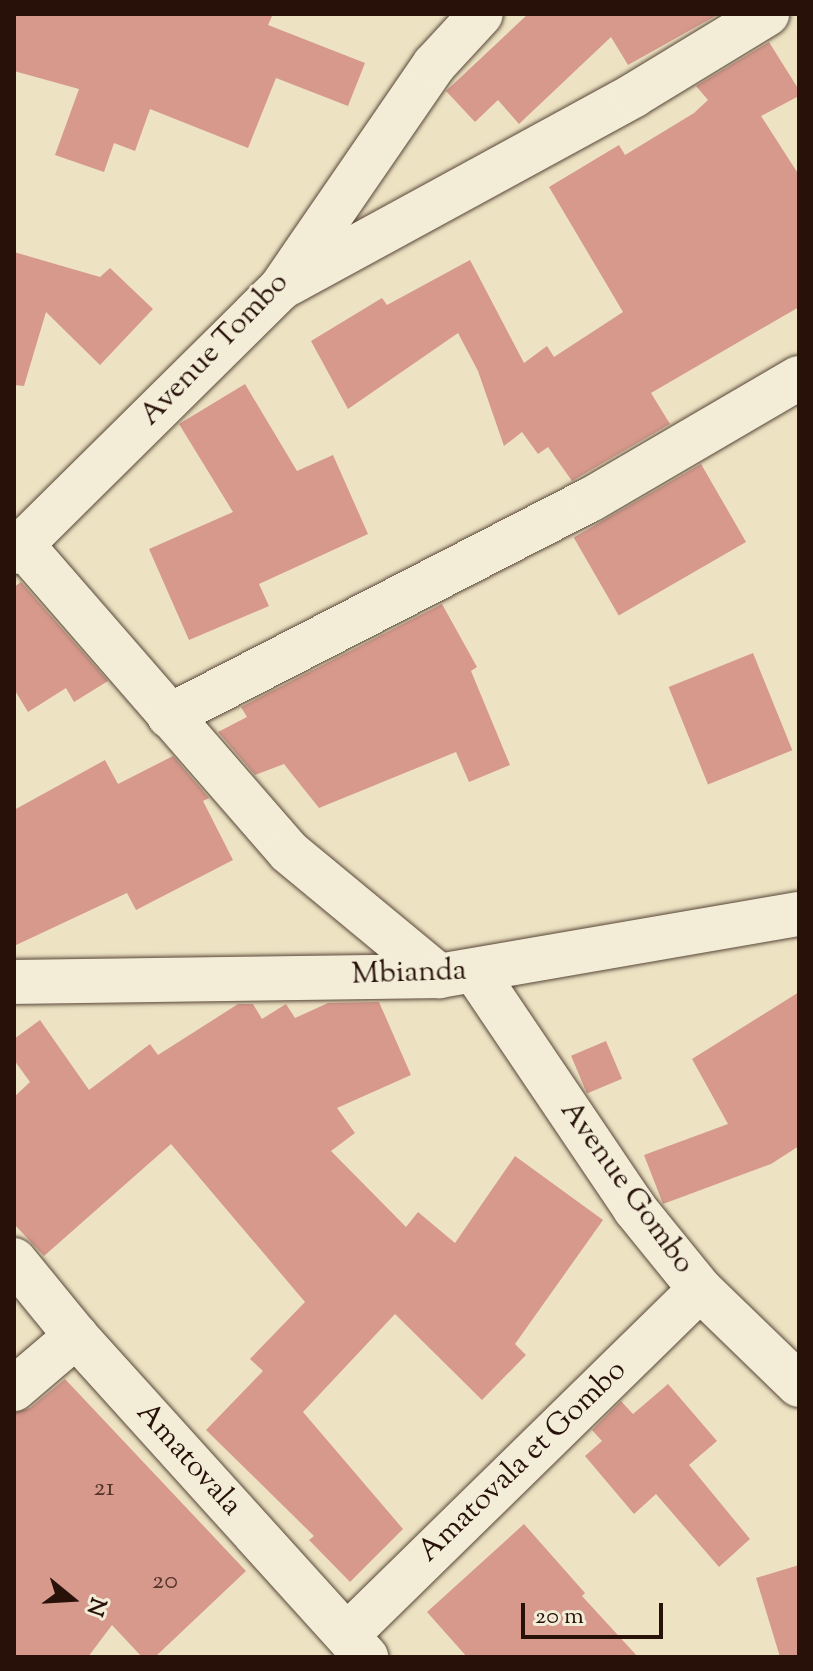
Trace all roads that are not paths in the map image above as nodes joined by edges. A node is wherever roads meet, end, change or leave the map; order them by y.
1 (481, 14) edge
2 (767, 14) edge
3 (280, 289) junction
4 (799, 378) edge
5 (19, 549) edge
6 (169, 716) junction
7 (799, 914) edge
8 (457, 975) junction
9 (14, 982) edge
10 (14, 1260) edge
11 (700, 1289) junction
12 (76, 1336) junction
13 (799, 1385) edge
14 (14, 1389) edge
15 (356, 1646) edge

1 - 3 street, Avenue Tombo
2 - 3 street
3 - 5 street, Avenue Tombo
4 - 6 street
5 - 6 street, Avenue Gombo
6 - 8 street, Avenue Gombo
7 - 8 street, Mbianda
8 - 9 street, Mbianda
8 - 11 street, Avenue Gombo
10 - 12 street, Amatovala
11 - 13 street, Avenue Gombo
11 - 15 street, Amatovala et Gombo
12 - 14 street
12 - 15 street, Amatovala

